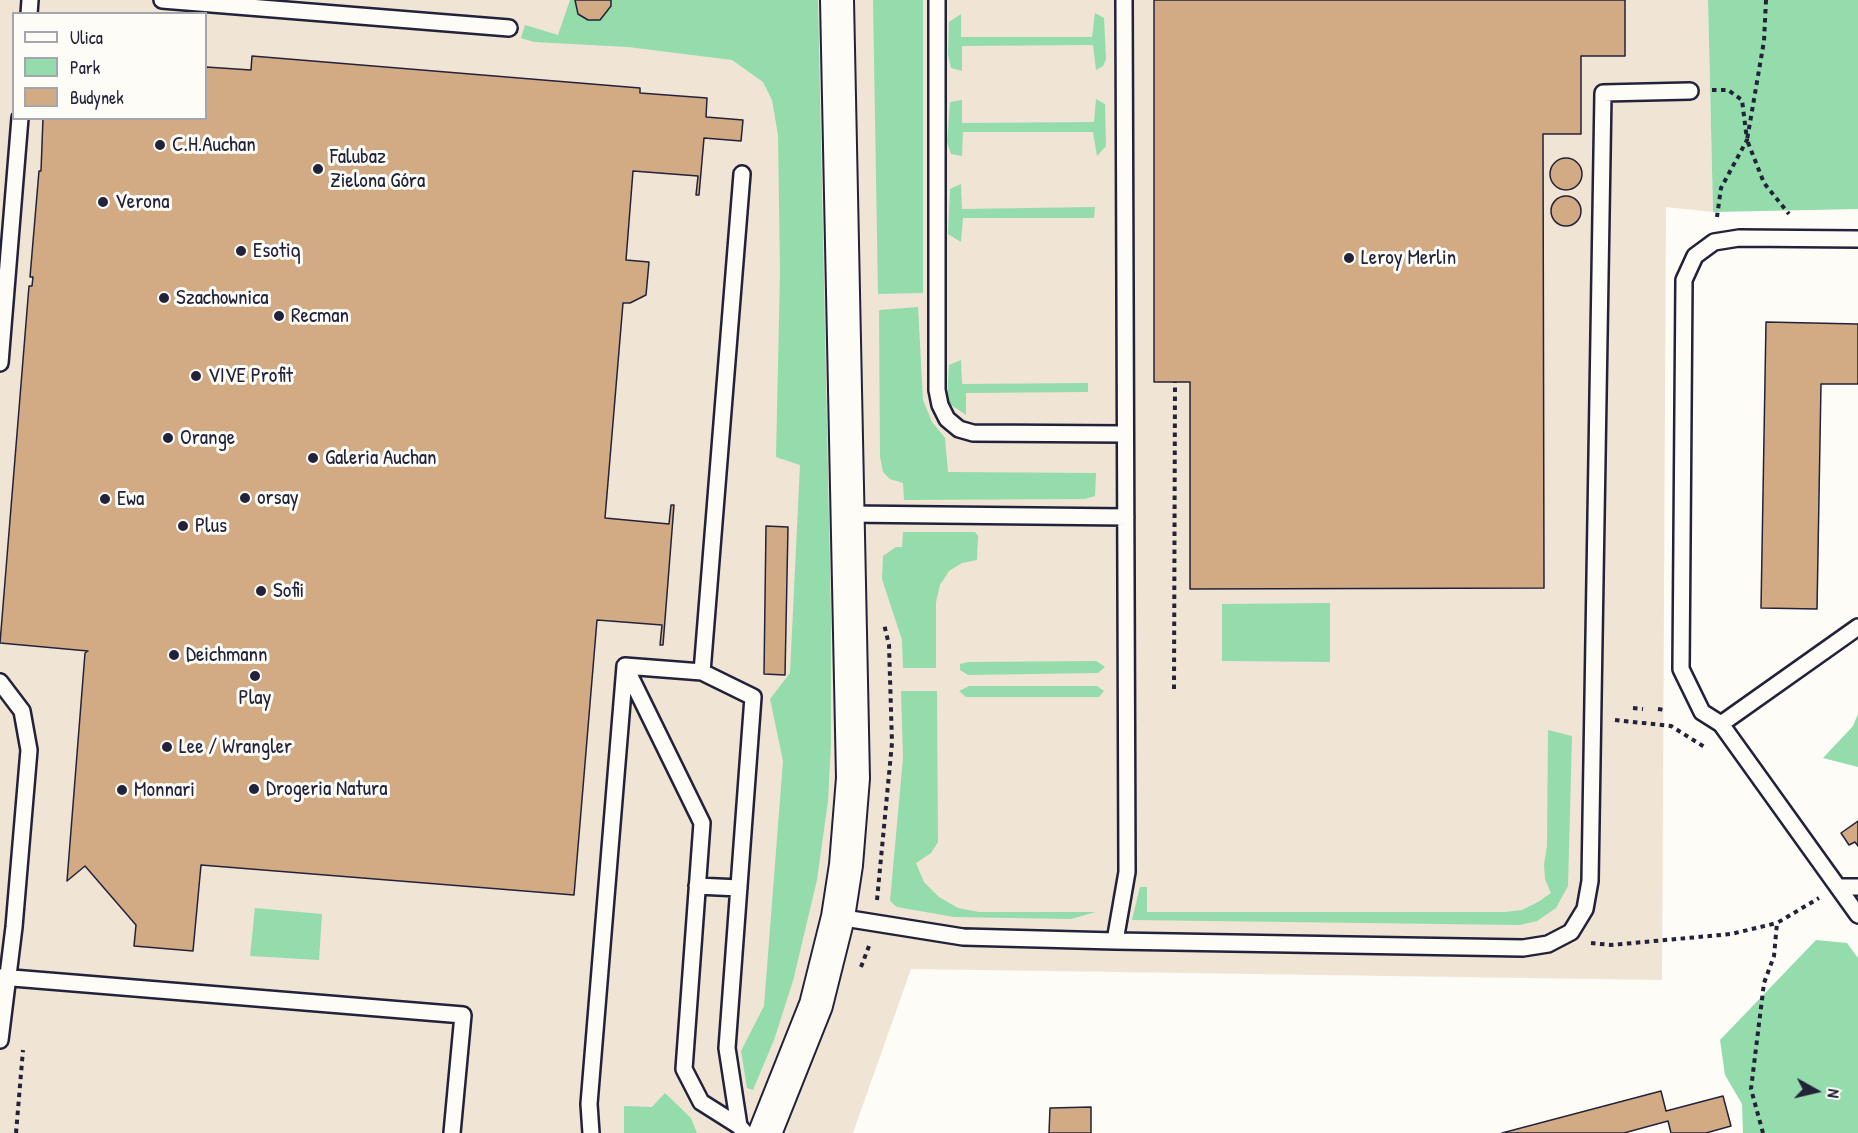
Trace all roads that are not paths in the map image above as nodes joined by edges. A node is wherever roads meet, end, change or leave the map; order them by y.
1 (162, 0) edge
2 (837, 0) edge
3 (937, 0) edge
4 (1124, 0) edge
5 (509, 27) dead end
6 (1690, 91) road end
7 (20, 120) edge
8 (742, 174) dead end
9 (1858, 239) edge
10 (0, 363) edge
11 (1125, 434) junction
12 (848, 514) junction
13 (1126, 517) junction
14 (1858, 627) edge
15 (625, 666) junction
16 (702, 672) junction
17 (0, 682) edge
18 (1721, 724) junction
19 (697, 886) junction
20 (1838, 887) junction
21 (1858, 887) edge
22 (739, 888) junction
23 (1858, 915) edge
24 (838, 917) junction
25 (1115, 941) junction
26 (3, 978) edge
27 (0, 1040) edge
28 (749, 1131) edge
29 (452, 1133) edge
30 (591, 1133) edge

1 - 5 lane
2 - 12 street
3 - 11 lane
4 - 11 lane
6 - 25 lane
7 - 10 lane
8 - 16 lane
9 - 18 lane
11 - 13 lane
12 - 13 lane
12 - 24 street
13 - 25 lane
14 - 18 lane
15 - 16 lane
15 - 19 lane
15 - 30 lane
16 - 22 lane
17 - 26 lane
18 - 20 lane
19 - 22 lane
19 - 28 lane
20 - 21 lane
20 - 23 lane
22 - 28 lane
24 - 25 lane
24 - 28 street
26 - 27 lane
26 - 29 lane

